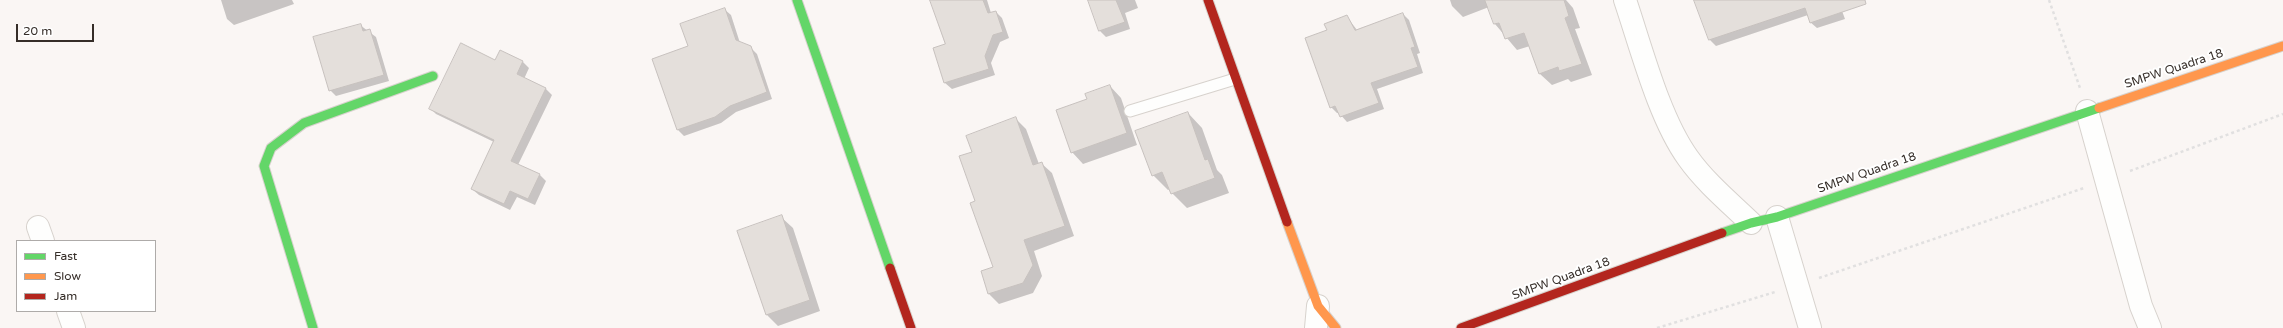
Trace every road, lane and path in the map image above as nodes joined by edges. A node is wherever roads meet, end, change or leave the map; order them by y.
1 (797, 0) edge
2 (1208, 0) edge
3 (1625, 0) edge
4 (2049, 0) edge
5 (2283, 46) edge
6 (433, 76) dead end
7 (1235, 79) junction
8 (1130, 111) dead end
9 (2088, 111) junction
10 (2283, 114) edge
11 (2105, 180) junction
12 (1777, 217) junction
13 (1751, 223) junction
14 (1798, 285) junction
15 (1318, 306) junction
16 (68, 312) edge
17 (74, 328) edge
18 (313, 328) edge
19 (911, 328) edge
20 (1316, 328) edge
21 (1336, 328) edge
22 (1461, 328) edge
23 (1657, 328) edge
24 (1810, 328) edge
25 (2150, 328) edge

1 - 19 street
2 - 7 street
3 - 13 street
4 - 9 path
5 - 9 street, SMPW Quadra 18
6 - 18 street
7 - 8 lane
7 - 15 street
9 - 11 street
9 - 12 street, SMPW Quadra 18
10 - 11 path
11 - 14 path
11 - 25 street
12 - 13 street, SMPW Quadra 18
12 - 14 street
13 - 22 street, SMPW Quadra 18
14 - 23 path
14 - 24 street
15 - 20 street
15 - 21 street
16 - 17 street

